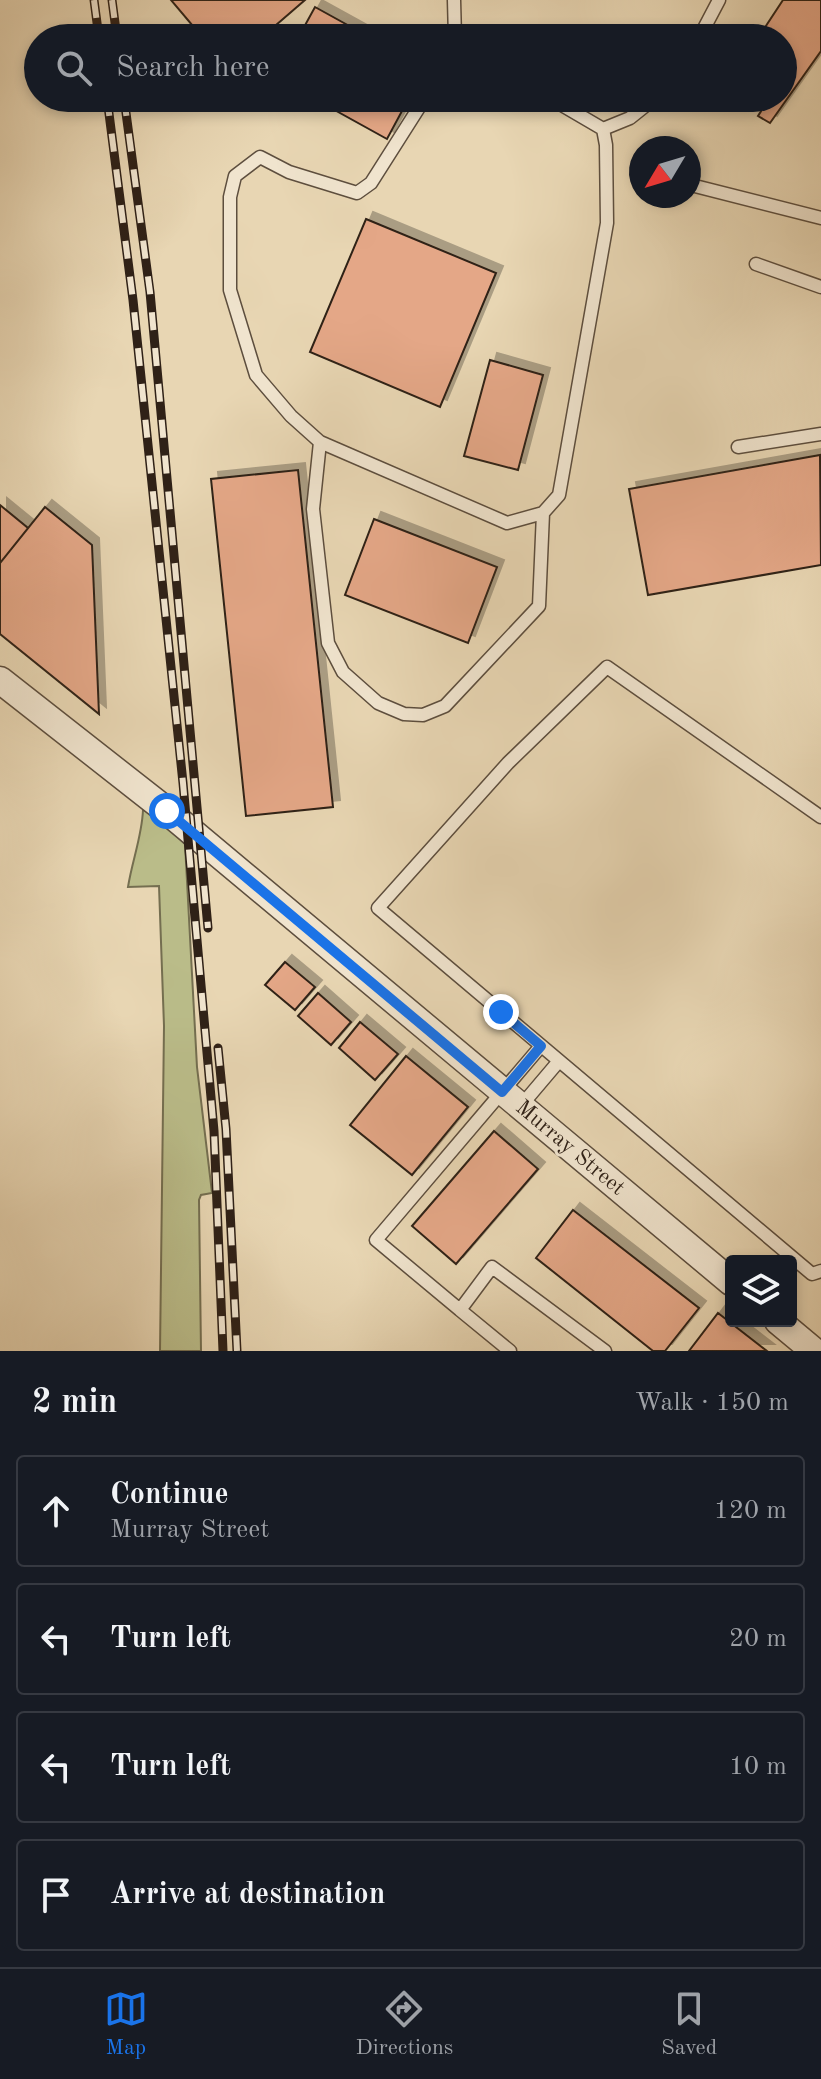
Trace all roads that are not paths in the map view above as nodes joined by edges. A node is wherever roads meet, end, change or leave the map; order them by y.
1 (454, 0) edge
2 (719, 0) edge
3 (455, 24) edge
4 (706, 24) edge
5 (416, 112) edge
6 (574, 112) edge
7 (638, 112) edge
8 (603, 129) junction
9 (701, 188) edge
10 (821, 218) edge
11 (756, 264) dead end
12 (821, 287) edge
13 (821, 434) edge
14 (320, 442) junction
15 (738, 447) dead end
16 (543, 513) junction
17 (0, 680) edge
18 (821, 817) edge
19 (541, 1046) junction
20 (559, 1061) junction
21 (511, 1099) junction
22 (821, 1271) edge
23 (725, 1277) edge
24 (460, 1310) junction
25 (785, 1327) edge
26 (510, 1351) edge
27 (605, 1351) edge
28 (814, 1351) edge

1 - 3 lane
2 - 4 lane
5 - 14 lane
6 - 8 lane
7 - 8 lane
8 - 16 lane
9 - 10 lane
11 - 12 lane
13 - 15 lane
14 - 16 lane
14 - 16 lane
17 - 21 street, Murray Street
18 - 19 lane
19 - 20 lane
19 - 21 lane
20 - 21 lane
20 - 22 lane
21 - 23 street, Murray Street
21 - 24 lane
24 - 26 lane
24 - 27 lane
25 - 28 street

